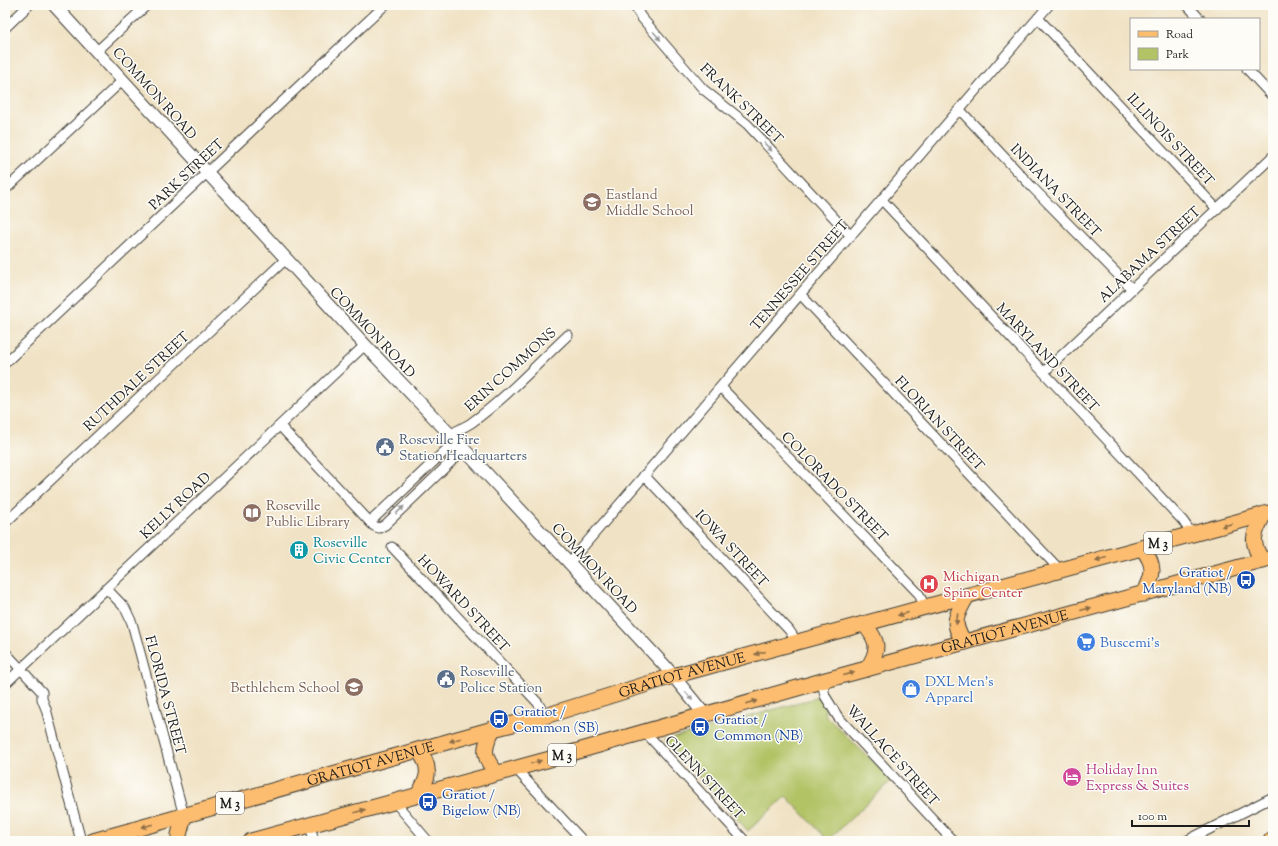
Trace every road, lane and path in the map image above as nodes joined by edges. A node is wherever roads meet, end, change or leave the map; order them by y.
1 (30, 5) edge
2 (54, 5) edge
3 (147, 5) edge
4 (385, 5) edge
5 (634, 5) edge
6 (1049, 5) edge
7 (1187, 5) edge
8 (1038, 18) junction
9 (1199, 18) edge
10 (5, 28) edge
11 (97, 51) junction
12 (1248, 70) edge
13 (123, 80) junction
14 (1273, 96) edge
15 (960, 110) junction
16 (1273, 156) edge
17 (208, 173) junction
18 (5, 190) edge
19 (882, 200) junction
20 (1217, 209) junction
21 (850, 236) junction
22 (286, 259) junction
23 (1132, 289) junction
24 (800, 295) junction
25 (568, 335) dead end
26 (365, 346) junction
27 (5, 363) edge
28 (1044, 372) junction
29 (721, 387) junction
30 (280, 426) junction
31 (450, 435) junction
32 (461, 446) junction
33 (644, 475) junction
34 (1269, 513) edge
35 (5, 523) edge
36 (1192, 534) junction
37 (392, 547) dead end
38 (1142, 548) junction
39 (1268, 560) edge
40 (569, 563) junction
41 (1060, 570) junction
42 (106, 589) junction
43 (1144, 594) junction
44 (967, 596) junction
45 (925, 608) junction
46 (864, 624) junction
47 (797, 642) junction
48 (966, 642) junction
49 (5, 652) edge
50 (21, 669) junction
51 (867, 669) junction
52 (673, 676) junction
53 (822, 681) junction
54 (5, 684) edge
55 (705, 715) junction
56 (545, 716) junction
57 (493, 730) junction
58 (645, 732) junction
59 (418, 750) junction
60 (515, 768) junction
61 (497, 773) junction
62 (418, 795) junction
63 (1273, 797) edge
64 (394, 801) junction
65 (184, 816) junction
66 (310, 825) junction
67 (123, 837) edge
68 (81, 841) edge
69 (93, 841) edge
70 (179, 841) edge
71 (251, 841) edge
72 (314, 841) edge
73 (428, 841) edge
74 (583, 841) edge
75 (745, 841) edge
76 (953, 841) edge
77 (1186, 841) edge

1 - 10 street
2 - 11 street, COMMON ROAD
3 - 11 street
4 - 17 street, PARK STREET
5 -> 21 street, FRANK STREET
6 - 8 street, TENNESSEE STREET
7 - 9 street
8 - 15 street, TENNESSEE STREET
8 - 20 street, ILLINOIS STREET
11 - 13 street, COMMON ROAD
12 - 14 street
13 - 17 street, COMMON ROAD
13 - 18 street
15 - 19 street, TENNESSEE STREET
15 - 23 street, INDIANA STREET
16 - 20 street, ALABAMA STREET
17 - 22 street, COMMON ROAD
17 - 27 street, PARK STREET
19 - 21 street, TENNESSEE STREET
19 - 28 street, MARYLAND STREET
20 - 23 street, ALABAMA STREET
21 - 24 street, TENNESSEE STREET
22 - 26 street, COMMON ROAD
22 - 35 street, RUTHDALE STREET
23 - 28 street, ALABAMA STREET
24 - 29 street, TENNESSEE STREET
24 - 41 street, FLORIAN STREET
25 - 31 street, ERIN COMMONS
26 - 30 street, KELLY ROAD
26 - 31 street, COMMON ROAD
28 - 36 street, MARYLAND STREET
29 - 33 street, TENNESSEE STREET
29 - 45 street, COLORADO STREET
30 - 32 street
30 - 42 street, KELLY ROAD
31 - 32 street, COMMON ROAD
32 - 40 street, COMMON ROAD
33 - 40 street, TENNESSEE STREET
33 - 47 street, IOWA STREET
34 -> 36 main road, GRATIOT AVENUE / M 3
34 - 39 main road
36 - 38 main road, GRATIOT AVENUE / M 3
37 - 56 street, HOWARD STREET
38 -> 41 main road, GRATIOT AVENUE / M 3
38 - 43 main road
39 - 43 main road, GRATIOT AVENUE / M 3
40 - 52 street, COMMON ROAD
41 - 44 main road, GRATIOT AVENUE / M 3
42 - 50 street, KELLY ROAD
42 - 65 street, FLORIDA STREET
48 -> 43 main road, GRATIOT AVENUE / M 3
44 - 45 main road, GRATIOT AVENUE / M 3
44 -> 48 main road
45 -> 46 main road, GRATIOT AVENUE / M 3
46 - 47 main road, GRATIOT AVENUE / M 3
46 - 51 main road
47 -> 52 main road, GRATIOT AVENUE / M 3
48 - 51 main road, GRATIOT AVENUE / M 3
49 - 50 street
50 - 54 street, KELLY ROAD
50 - 68 street
53 -> 51 main road, GRATIOT AVENUE / M 3
52 -> 55 street, COMMON ROAD
52 - 56 main road, GRATIOT AVENUE / M 3
55 -> 53 main road, GRATIOT AVENUE / M 3
53 - 76 street, WALLACE STREET
55 - 58 main road, GRATIOT AVENUE / M 3
56 - 57 main road, GRATIOT AVENUE / M 3
57 -> 59 main road, GRATIOT AVENUE / M 3
57 - 61 main road
60 -> 58 main road, GRATIOT AVENUE / M 3
58 - 75 street, GLENN STREET
59 - 62 main road
59 - 65 main road, GRATIOT AVENUE / M 3
60 - 61 main road, GRATIOT AVENUE / M 3
60 - 74 street
61 - 62 main road, GRATIOT AVENUE / M 3
62 - 64 main road, GRATIOT AVENUE / M 3
63 - 77 street
66 -> 64 main road, GRATIOT AVENUE / M 3
64 - 73 street
65 -> 67 main road, GRATIOT AVENUE / M 3
65 - 70 main road
66 - 71 main road, GRATIOT AVENUE / M 3
66 - 72 street
67 - 69 main road, GRATIOT AVENUE / M 3

